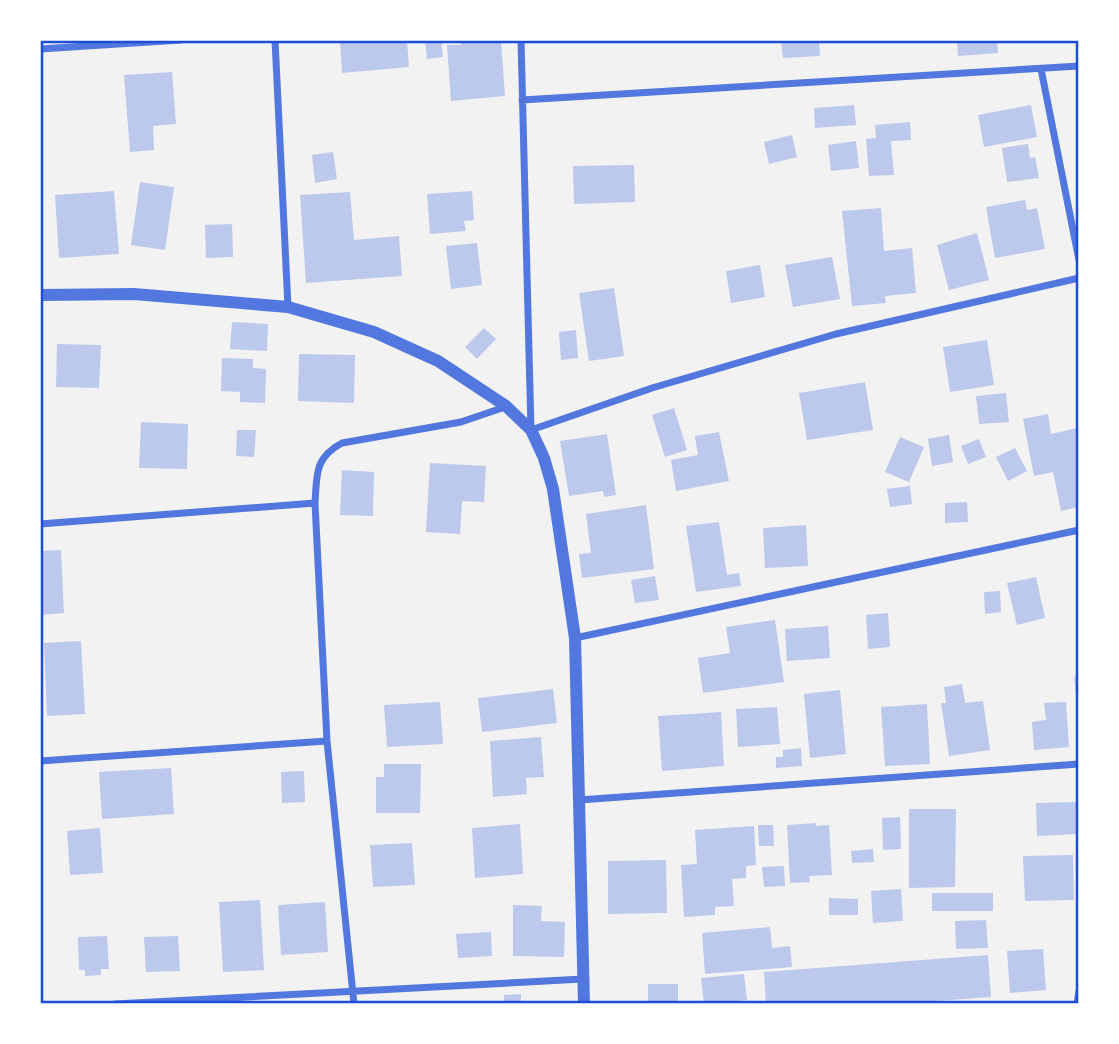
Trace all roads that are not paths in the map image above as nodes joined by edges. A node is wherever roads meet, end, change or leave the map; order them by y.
1 (181, 40) edge
2 (275, 40) edge
3 (521, 40) edge
4 (40, 49) edge
5 (1079, 66) edge
6 (1041, 69) junction
7 (522, 100) junction
8 (1079, 260) edge
9 (1079, 278) edge
10 (40, 295) edge
11 (288, 307) junction
12 (506, 406) junction
13 (531, 430) junction
14 (315, 503) junction
15 (40, 524) edge
16 (1079, 530) edge
17 (575, 638) junction
18 (327, 741) junction
19 (40, 761) edge
20 (1079, 764) edge
21 (579, 800) junction
22 (583, 979) junction
23 (353, 990) junction
24 (1079, 990) edge
25 (115, 1004) edge
26 (354, 1004) edge
27 (584, 1004) edge
28 (1077, 1004) edge

1 - 4 street
2 - 11 street
3 - 7 street
5 - 6 street
6 - 7 street
6 - 8 street
7 - 13 street
9 - 13 street
10 - 11 street
11 - 12 street
12 - 13 street
12 - 14 street
13 - 17 street
14 - 15 street
14 - 18 street
16 - 17 street
17 - 21 street
18 - 19 street
18 - 23 street
20 - 21 street
21 - 22 street
22 - 23 street
22 - 27 street
23 - 25 street
23 - 26 street
24 - 28 street

